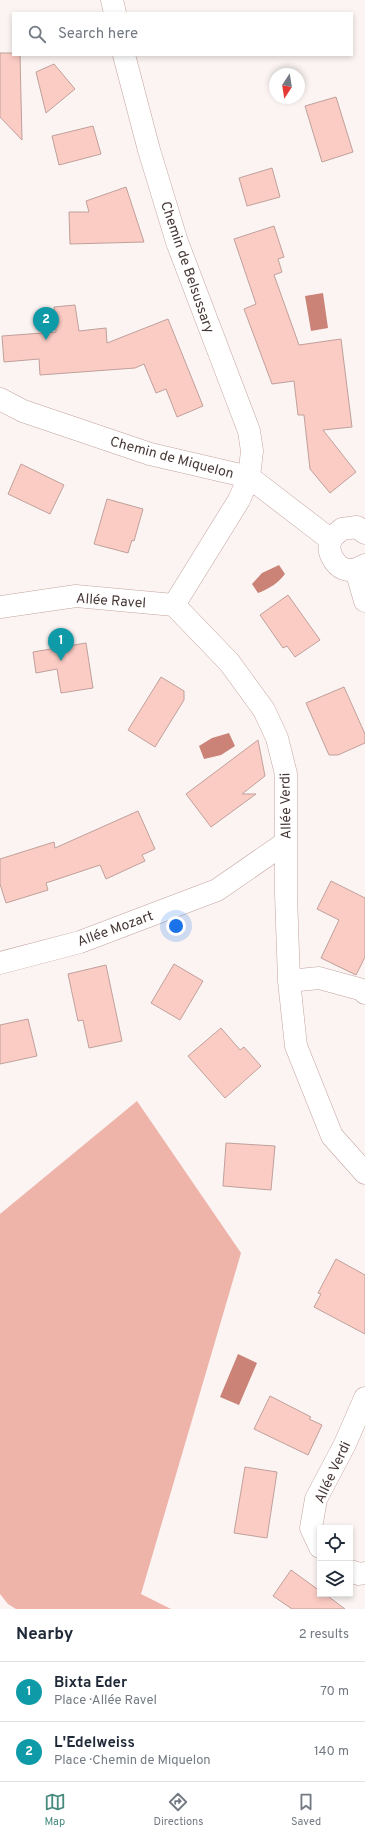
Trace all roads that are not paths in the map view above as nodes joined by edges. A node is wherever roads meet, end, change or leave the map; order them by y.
1 (112, 0) edge
2 (115, 12) edge
3 (124, 56) edge
4 (0, 399) edge
5 (249, 477) junction
6 (365, 533) edge
7 (331, 540) junction
8 (360, 567) edge
9 (365, 601) edge
10 (174, 605) junction
11 (0, 607) edge
12 (285, 843) junction
13 (0, 962) edge
14 (289, 981) junction
15 (365, 993) edge
16 (365, 1173) edge
17 (365, 1398) edge
18 (317, 1541) edge
19 (353, 1572) edge
20 (365, 1573) edge

1 - 2 street
3 - 5 street, Chemin de Belsussary
4 - 5 street, Chemin de Miquelon
5 - 7 street, Chemin de Miquelon
5 - 10 street
6 - 7 street
7 - 8 street
8 - 9 street
10 - 11 street, Allée Ravel
10 - 12 street, Allée Verdi
12 - 13 street, Allée Mozart
12 - 14 street, Allée Verdi
14 - 15 street
14 - 16 street, Allée Verdi
17 - 18 street, Allée Verdi
19 - 20 street

